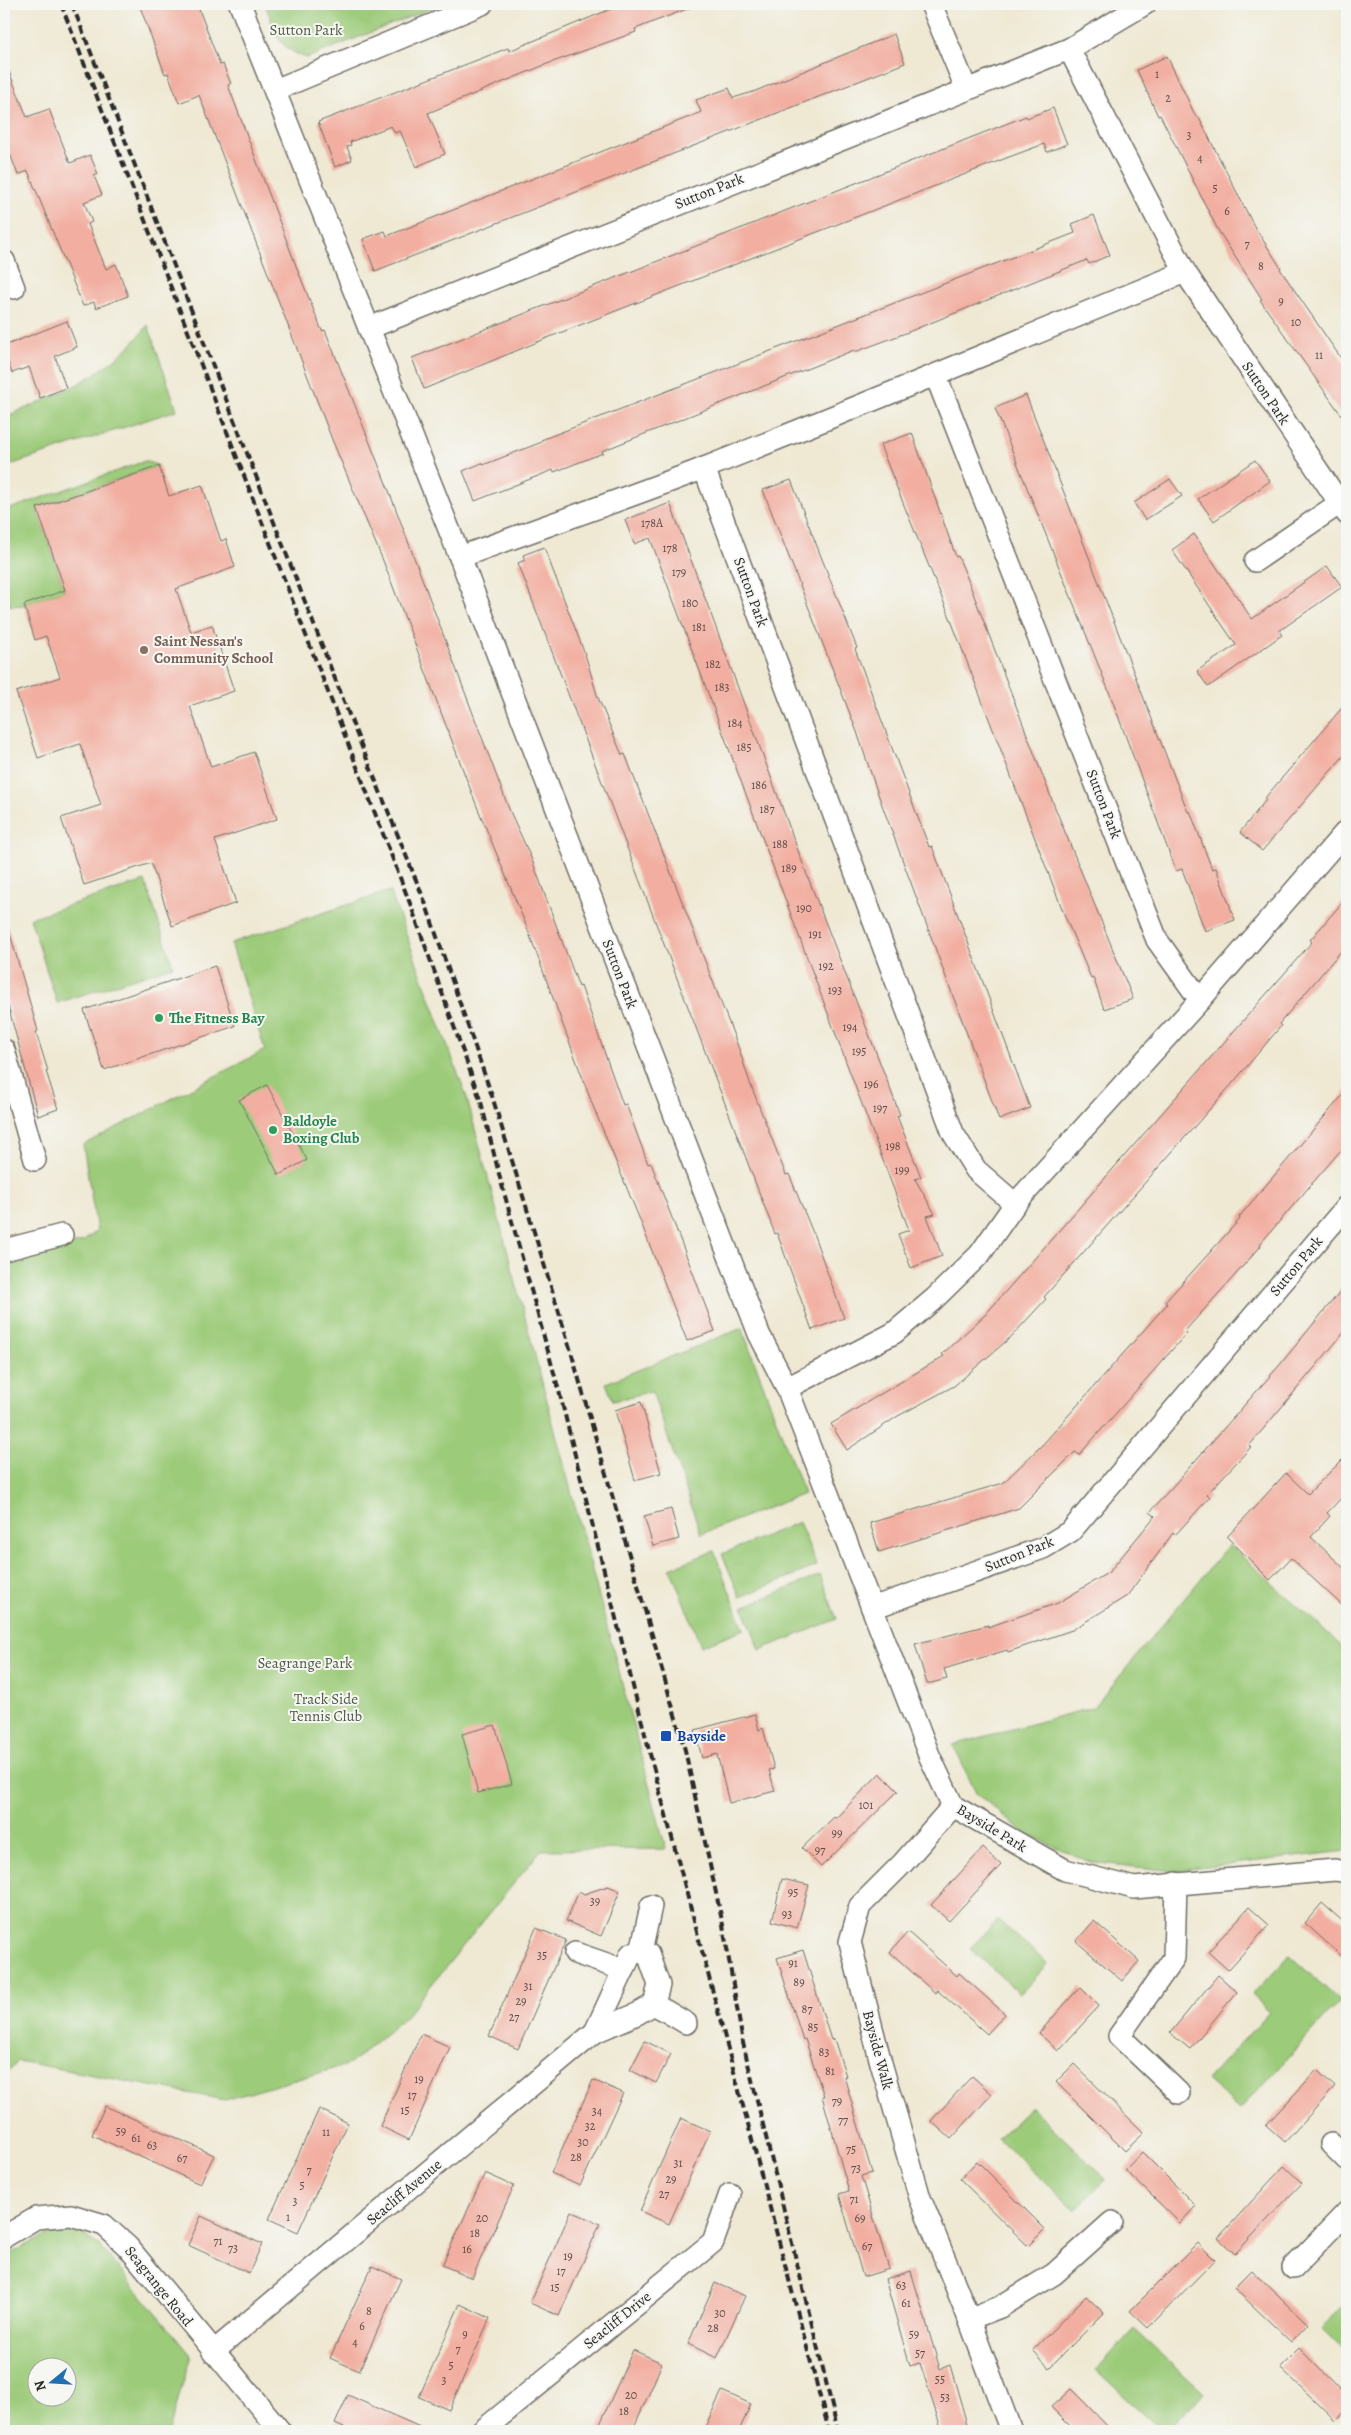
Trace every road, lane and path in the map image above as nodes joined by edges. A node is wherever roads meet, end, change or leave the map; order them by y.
1 (240, 4) edge
2 (482, 4) edge
3 (932, 4) edge
4 (1146, 4) edge
5 (1069, 49) junction
6 (966, 88) junction
7 (274, 90) junction
8 (4, 261) edge
9 (1185, 272) junction
10 (14, 288) dead end
11 (369, 328) junction
12 (936, 376) junction
13 (704, 468) junction
14 (1344, 508) edge
15 (460, 557) junction
16 (1255, 561) dead end
17 (1347, 830) edge
18 (1200, 1000) junction
19 (4, 1050) edge
20 (35, 1160) dead end
21 (1015, 1204) junction
22 (1347, 1206) edge
23 (62, 1235) dead end
24 (4, 1250) edge
25 (787, 1388) junction
26 (872, 1608) junction
27 (953, 1806) junction
28 (1347, 1872) edge
29 (1176, 1883) junction
30 (651, 1906) dead end
31 (641, 1952) junction
32 (575, 1953) dead end
33 (624, 1970) junction
34 (654, 2004) junction
35 (686, 2023) dead end
36 (595, 2032) junction
37 (1179, 2093) dead end
38 (1332, 2144) dead end
39 (1347, 2160) edge
40 (730, 2194) dead end
41 (1347, 2212) edge
42 (1112, 2222) dead end
43 (4, 2237) edge
44 (1293, 2268) dead end
45 (969, 2319) junction
46 (213, 2352) junction
47 (280, 2431) edge
48 (482, 2431) edge
49 (1011, 2431) edge

1 - 7 street, Sutton Park
2 - 7 street
3 - 6 street
4 - 5 street, Sutton Park
5 - 6 street, Sutton Park
5 - 9 street, Sutton Park
6 - 11 street, Sutton Park
7 - 11 street, Sutton Park
8 - 10 street
9 - 12 street
9 - 14 street, Sutton Park
11 - 15 street, Sutton Park
12 - 13 street
12 - 18 street, Sutton Park
13 - 15 street
13 - 21 street, Sutton Park
14 - 16 street
15 - 25 street, Sutton Park
17 - 18 street
18 - 21 street
19 - 20 street
21 - 25 street
22 - 26 street, Sutton Park
23 - 24 street
25 - 26 street, Sutton Park
26 - 27 street, Bayside Park
27 - 29 street, Bayside Park
27 - 45 street, Bayside Walk
28 - 29 street, Bayside Park
29 - 37 street
30 - 31 street
31 - 33 street, Seacliff Avenue
31 - 34 street
32 - 33 street
33 - 36 street, Seacliff Avenue
34 - 35 street
34 - 36 street, Seacliff Avenue
36 - 46 street, Seacliff Avenue
38 - 39 street
40 - 48 street, Seacliff Drive
41 - 44 street
42 - 45 street
43 - 46 street, Seagrange Road
45 - 49 street, Bayside Walk
46 - 47 street, Seagrange Road

